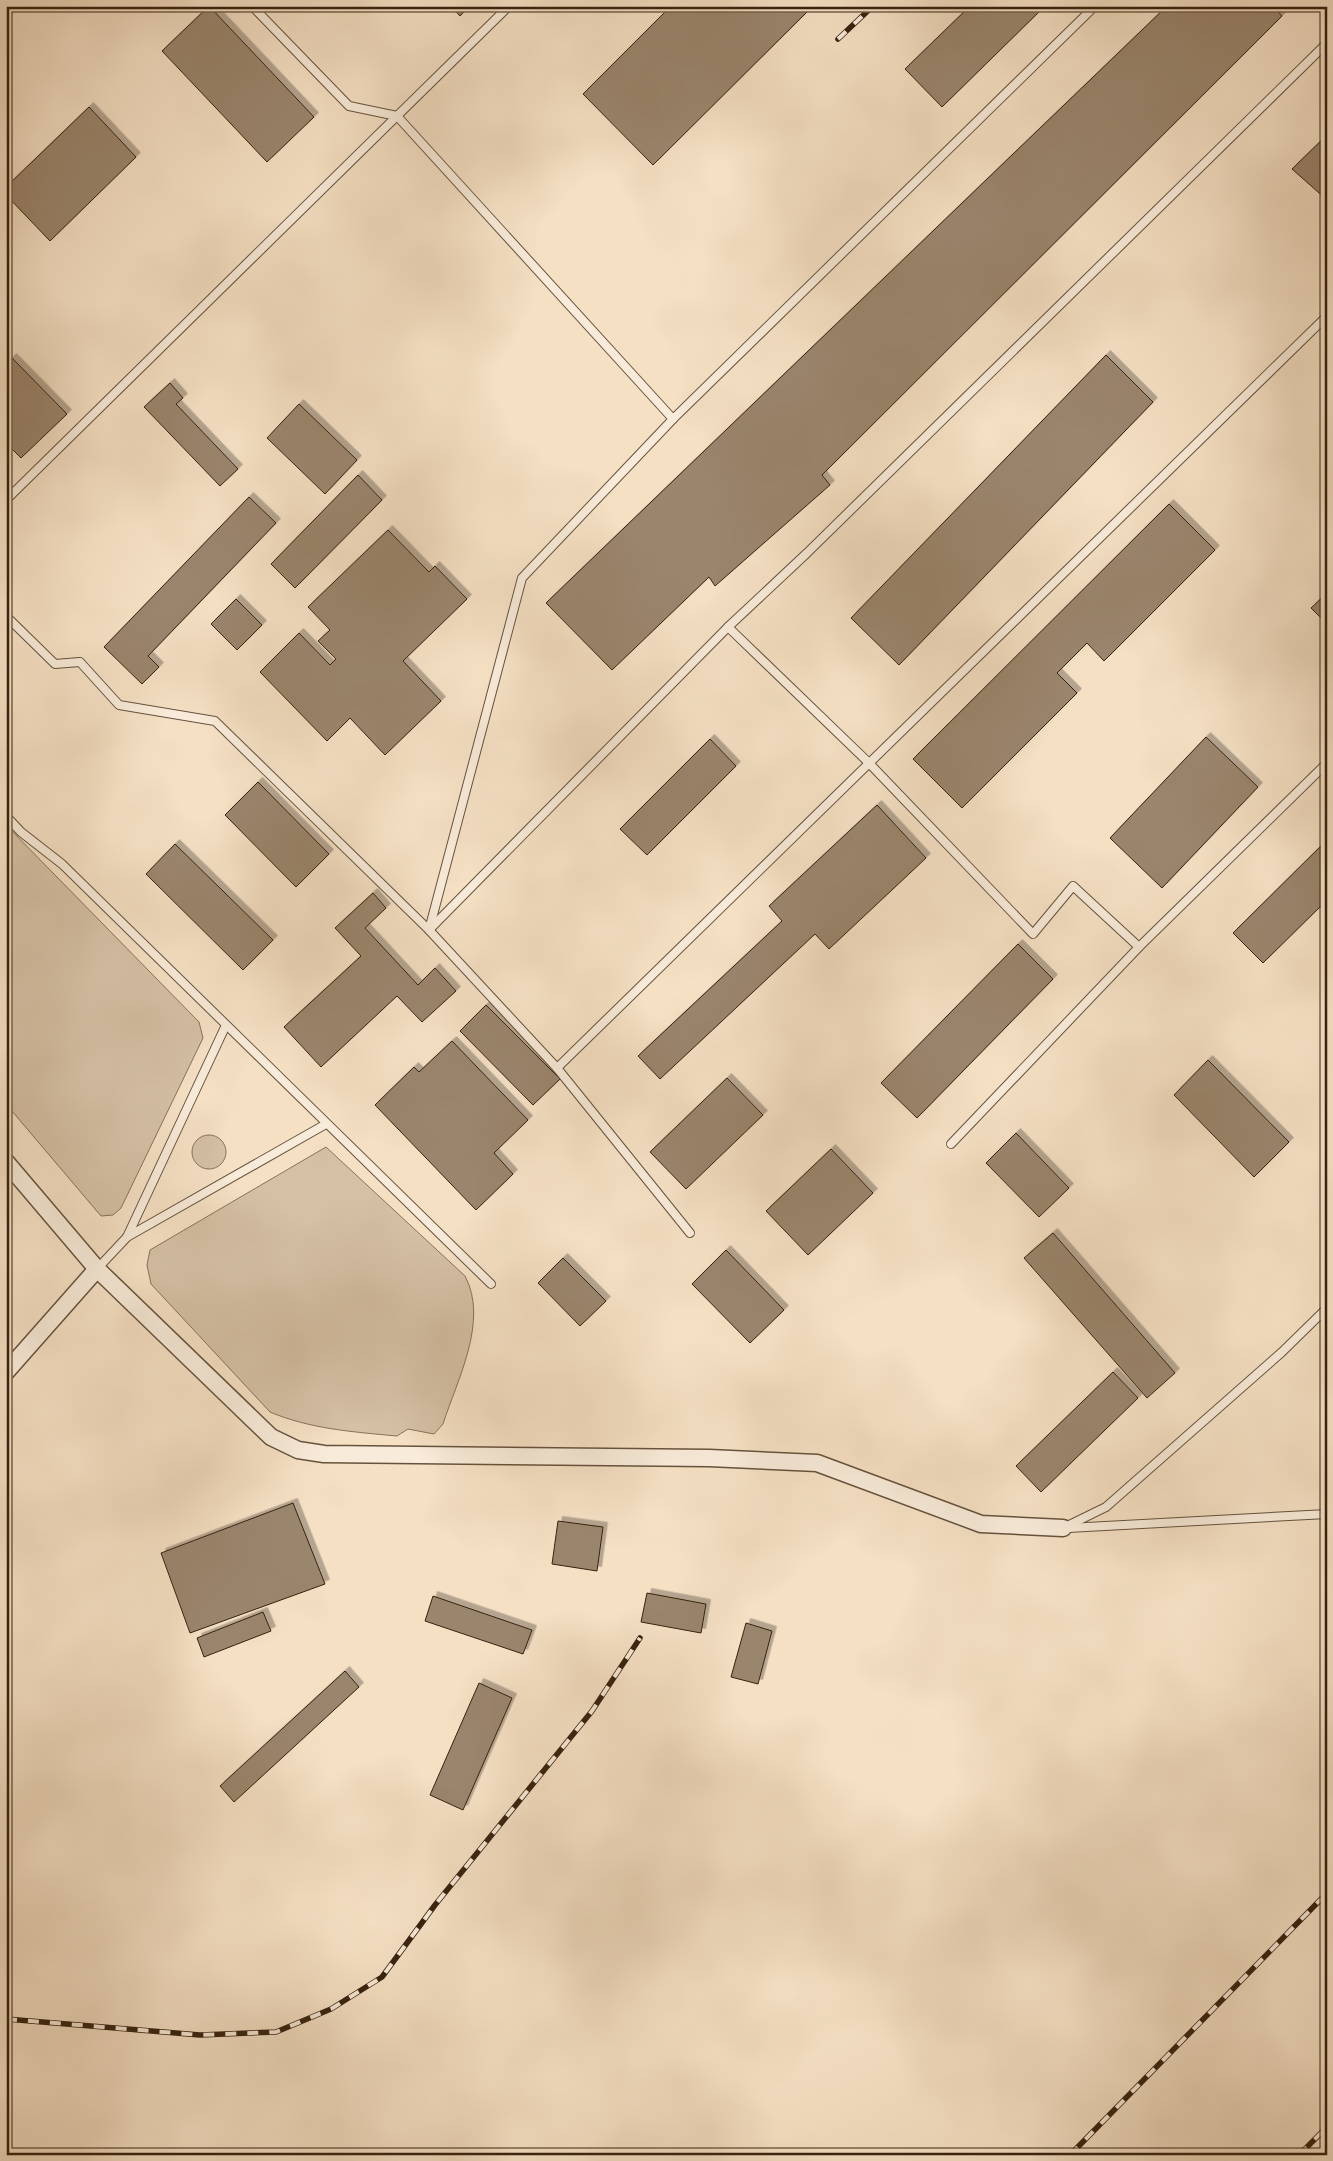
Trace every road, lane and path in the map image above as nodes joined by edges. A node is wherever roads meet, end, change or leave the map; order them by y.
1 (252, 6) edge
2 (509, 6) edge
3 (1095, 6) edge
4 (1327, 43) edge
5 (397, 116) junction
6 (1327, 316) edge
7 (673, 419) junction
8 (6, 500) edge
9 (6, 616) edge
10 (728, 627) junction
11 (868, 762) junction
12 (1327, 762) edge
13 (6, 816) edge
14 (429, 930) junction
15 (1139, 947) junction
16 (226, 1025) junction
17 (557, 1068) junction
18 (326, 1124) junction
19 (950, 1144) dead end
20 (6, 1162) edge
21 (690, 1233) dead end
22 (127, 1238) junction
23 (97, 1270) junction
24 (490, 1284) dead end
25 (1327, 1308) edge
26 (6, 1372) edge
27 (1327, 1514) edge
28 (1063, 1528) junction

1 - 5 lane
2 - 5 lane
3 - 7 lane
4 - 10 lane
5 - 7 lane
5 - 8 lane
6 - 11 lane
7 - 14 lane
9 - 14 lane
10 - 11 lane
10 - 14 lane
11 - 15 lane
11 - 17 lane
12 - 15 lane
13 - 16 lane
14 - 17 lane
15 - 19 lane
16 - 18 lane
16 - 22 lane
17 - 21 lane
18 - 22 lane
18 - 24 lane
20 - 23 street
22 - 23 lane
23 - 26 street
23 - 28 street
25 - 28 lane
27 - 28 lane

